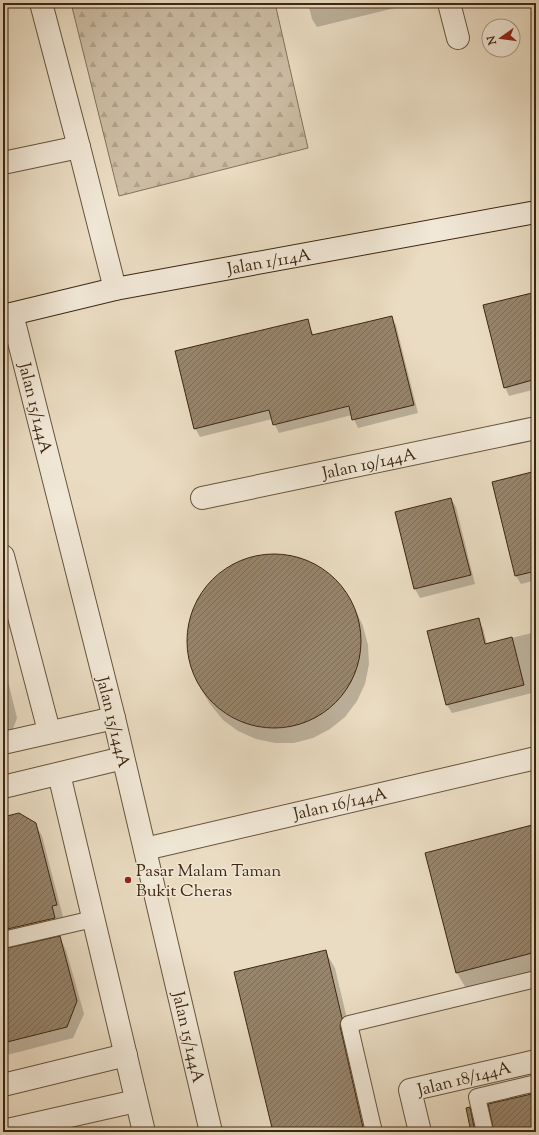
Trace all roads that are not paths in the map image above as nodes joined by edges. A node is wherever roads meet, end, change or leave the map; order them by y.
1 (40, 3) edge
2 (449, 3) edge
3 (458, 38) dead end
4 (79, 147) junction
5 (3, 163) edge
6 (536, 212) edge
7 (115, 290) junction
8 (7, 315) edge
9 (536, 428) edge
10 (202, 498) dead end
11 (3, 556) edge
12 (114, 718) junction
13 (49, 731) junction
14 (3, 743) edge
15 (123, 758) junction
16 (536, 758) edge
17 (59, 774) junction
18 (3, 787) edge
19 (145, 849) junction
20 (93, 919) junction
21 (3, 940) edge
22 (536, 979) edge
23 (126, 1055) junction
24 (536, 1061) edge
25 (536, 1083) edge
26 (3, 1085) edge
27 (136, 1101) junction
28 (3, 1130) edge
29 (144, 1132) edge
30 (211, 1132) edge
31 (374, 1132) edge
32 (420, 1132) edge
33 (485, 1132) edge

1 - 4 street
2 - 3 street
4 - 5 street
4 - 7 street
6 - 7 street, Jalan 1/114A
7 - 8 street, Jalan 1/114A
8 - 12 street, Jalan 15/144A
9 - 10 street, Jalan 19/144A
11 - 13 street
12 - 13 street
12 - 15 street, Jalan 15/144A
13 - 14 street
15 - 17 street
15 - 19 street, Jalan 15/144A
16 - 19 street, Jalan 16/144A
17 - 18 street
17 - 20 street
19 - 30 street, Jalan 15/144A
20 - 21 lane
20 - 23 street
22 - 31 lane
23 - 26 street
23 - 27 street
24 - 32 street, Jalan 18/144A
25 - 33 lane
27 - 28 street
27 - 29 street

